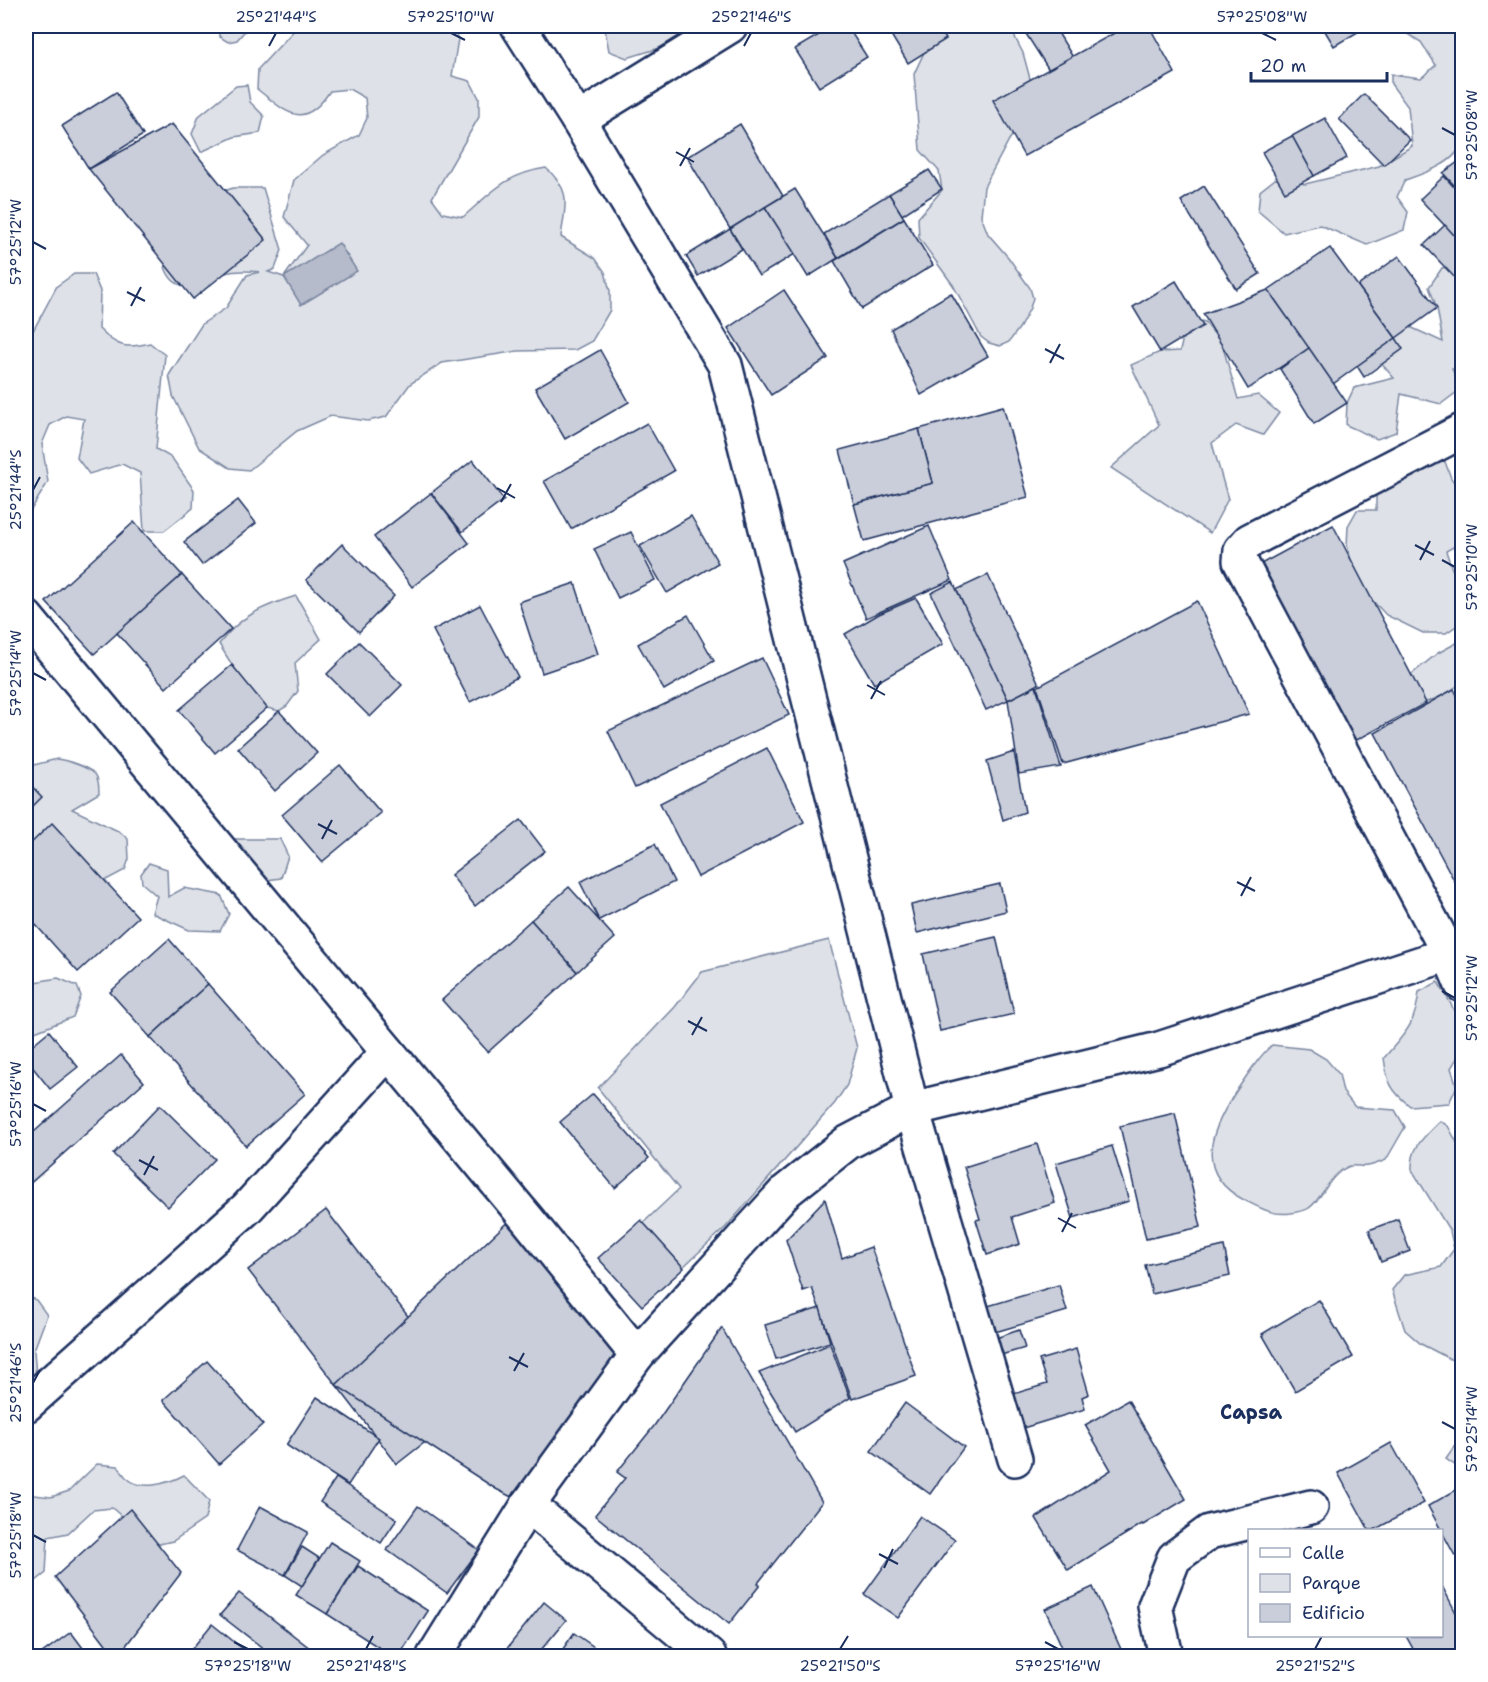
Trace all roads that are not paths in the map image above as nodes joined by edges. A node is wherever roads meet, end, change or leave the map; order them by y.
1 (518, 26) edge
2 (730, 26) edge
3 (578, 120) junction
4 (1462, 431) edge
5 (26, 617) edge
6 (1456, 951) edge
7 (1462, 985) edge
8 (388, 1052) junction
9 (912, 1110) junction
10 (637, 1355) junction
11 (26, 1405) edge
12 (1015, 1459) dead end
13 (528, 1505) junction
14 (1311, 1507) dead end
15 (434, 1656) edge
16 (709, 1656) edge
17 (1166, 1656) edge

1 - 3 street
2 - 3 street
3 - 9 street
4 - 6 street
5 - 8 street
6 - 7 street
6 - 9 street
8 - 10 street
8 - 11 street
9 - 10 street
9 - 12 street
10 - 13 street
13 - 15 street
13 - 16 street
14 - 17 street

